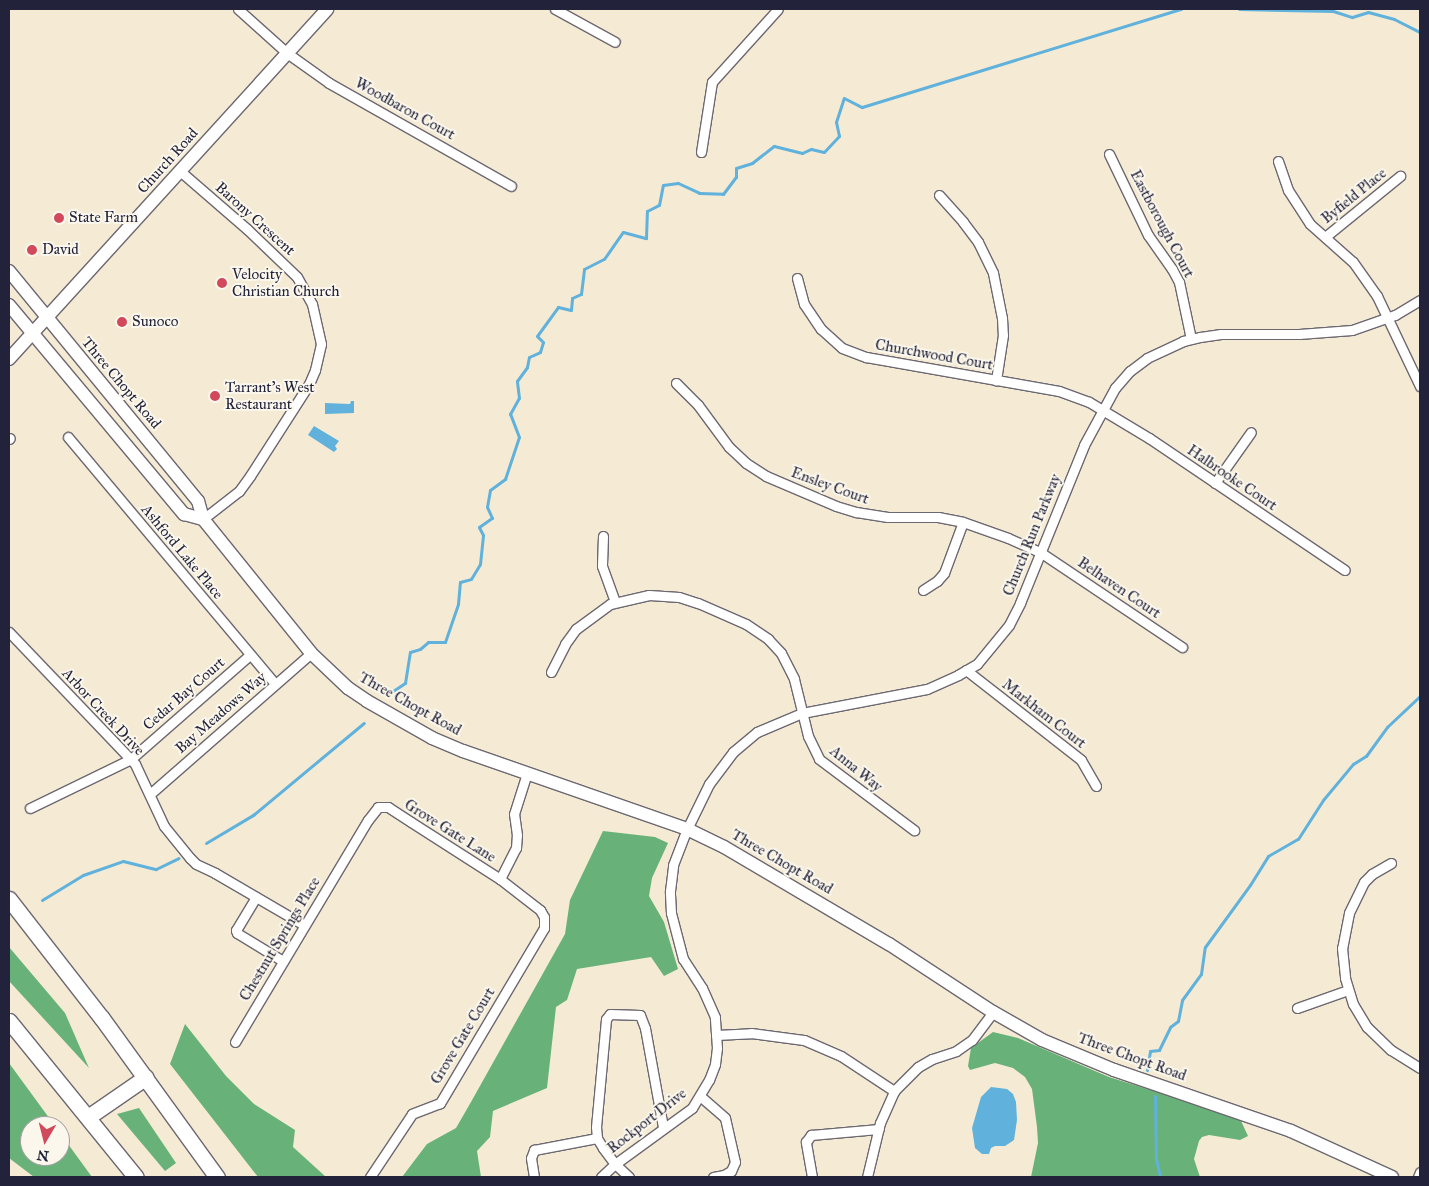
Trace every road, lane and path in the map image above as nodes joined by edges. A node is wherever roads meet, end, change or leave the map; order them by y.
1 (238, 9) edge
2 (327, 9) edge
3 (555, 9) edge
4 (778, 9) edge
5 (615, 42) dead end
6 (287, 53) junction
7 (701, 152) dead end
8 (1109, 154) dead end
9 (1278, 161) dead end
10 (180, 171) junction
11 (1400, 176) dead end
12 (511, 186) dead end
13 (939, 195) dead end
14 (1325, 238) junction
15 (9, 271) edge
16 (797, 278) dead end
17 (1420, 300) edge
18 (9, 305) edge
19 (46, 317) junction
20 (1387, 318) junction
21 (32, 333) junction
22 (1191, 339) junction
23 (9, 359) edge
24 (996, 380) junction
25 (676, 383) dead end
26 (1420, 386) edge
27 (1103, 410) junction
28 (1251, 432) dead end
29 (68, 437) dead end
30 (1214, 482) junction
31 (203, 519) junction
32 (963, 522) junction
33 (603, 536) dead end
34 (1040, 552) junction
35 (1345, 570) dead end
36 (923, 590) dead end
37 (615, 602) junction
38 (9, 632) edge
39 (1182, 647) dead end
40 (311, 653) junction
41 (250, 655) junction
42 (966, 670) junction
43 (551, 672) dead end
44 (275, 684) junction
45 (802, 713) junction
46 (131, 759) junction
47 (527, 773) junction
48 (1096, 786) dead end
49 (150, 794) junction
50 (30, 808) dead end
51 (687, 829) junction
52 (914, 830) dead end
53 (350, 850) joint
54 (1391, 863) dead end
55 (500, 879) junction
56 (256, 897) junction
57 (9, 899) edge
58 (544, 917) joint
59 (304, 925) junction
60 (283, 961) junction
61 (1348, 990) junction
62 (1297, 1008) dead end
63 (993, 1012) junction
64 (9, 1021) edge
65 (716, 1035) junction
66 (235, 1042) dead end
67 (1420, 1068) edge
68 (146, 1077) junction
69 (894, 1090) junction
70 (700, 1096) junction
71 (88, 1117) junction
72 (664, 1126) junction
73 (879, 1130) junction
74 (597, 1138) junction
75 (615, 1164) junction
76 (1420, 1172) edge
77 (136, 1177) edge
78 (217, 1177) edge
79 (370, 1177) edge
80 (534, 1177) edge
81 (602, 1177) edge
82 (629, 1177) edge
83 (714, 1177) edge
84 (812, 1177) edge
85 (867, 1177) edge
86 (1392, 1177) edge
87 (1418, 1177) edge

1 - 6 street, Woodbaron Court
2 - 6 main road, Church Road
3 - 5 street
4 - 7 street
6 - 10 main road, Church Road
6 - 12 street, Woodbaron Court
8 - 22 street, Eastborough Court
9 - 14 street
10 - 19 main road, Church Road
10 - 31 street, Barony Crescent
11 - 14 street, Byfield Place
13 - 24 street
14 - 20 street
15 - 19 main road, Three Chopt Road
16 - 24 street, Churchwood Court
17 - 20 street, Church Run Parkway
18 - 21 main road, Three Chopt Road
19 - 21 main road, Church Road
19 - 31 main road, Three Chopt Road
20 - 22 street, Church Run Parkway
20 - 26 street
21 - 23 main road, Church Road
21 - 31 main road, Three Chopt Road
22 - 27 street, Church Run Parkway
24 - 27 street, Churchwood Court
25 - 32 street, Ensley Court
27 - 30 street, Halbrooke Court
27 - 34 street, Church Run Parkway
28 - 30 street
29 - 41 street, Ashford Lake Place
30 - 35 street, Halbrooke Court
31 - 40 main road, Three Chopt Road
32 - 34 street, Ensley Court
32 - 36 street
33 - 37 street
34 - 39 street, Belhaven Court
34 - 42 street, Church Run Parkway
37 - 43 street, Anna Way
37 - 45 street, Anna Way
38 - 46 street, Arbor Creek Drive
40 - 44 street, Bay Meadows Way
40 - 47 main road, Three Chopt Road
41 - 44 street, Ashford Lake Place
41 - 46 street, Cedar Bay Court
42 - 45 street, Church Run Parkway
42 - 48 street, Markham Court
44 - 49 street, Bay Meadows Way
45 - 51 street, Church Run Parkway
45 - 52 street, Anna Way
46 - 49 street, Arbor Creek Drive
46 - 50 street, Cedar Bay Court
47 - 51 main road, Three Chopt Road
47 - 55 street
49 - 56 street, Arbor Creek Drive
51 - 63 main road, Three Chopt Road
51 - 65 street, Rockport Drive
53 - 55 street, Grove Gate Lane
53 - 59 street, Chestnut Springs Place
54 - 61 street
55 - 58 street, Grove Gate Lane
56 - 59 street, Arbor Creek Drive
56 - 60 street
57 - 68 highway
58 - 79 street, Grove Gate Court
59 - 60 street, Chestnut Springs Place
60 - 66 street, Chestnut Springs Place
61 - 62 street
61 - 67 street
63 - 69 street
63 - 86 main road, Three Chopt Road
64 - 71 highway
65 - 69 street
65 - 70 street, Rockport Drive
68 - 71 highway
68 - 78 highway
69 - 73 street
70 - 72 street, Rockport Drive
70 - 83 street
71 - 77 highway
72 - 74 street
72 - 75 street, Rockport Drive
73 - 84 street
73 - 85 street
74 - 75 street
74 - 80 street
75 - 81 street, Rockport Drive
75 - 82 street
76 - 87 street

